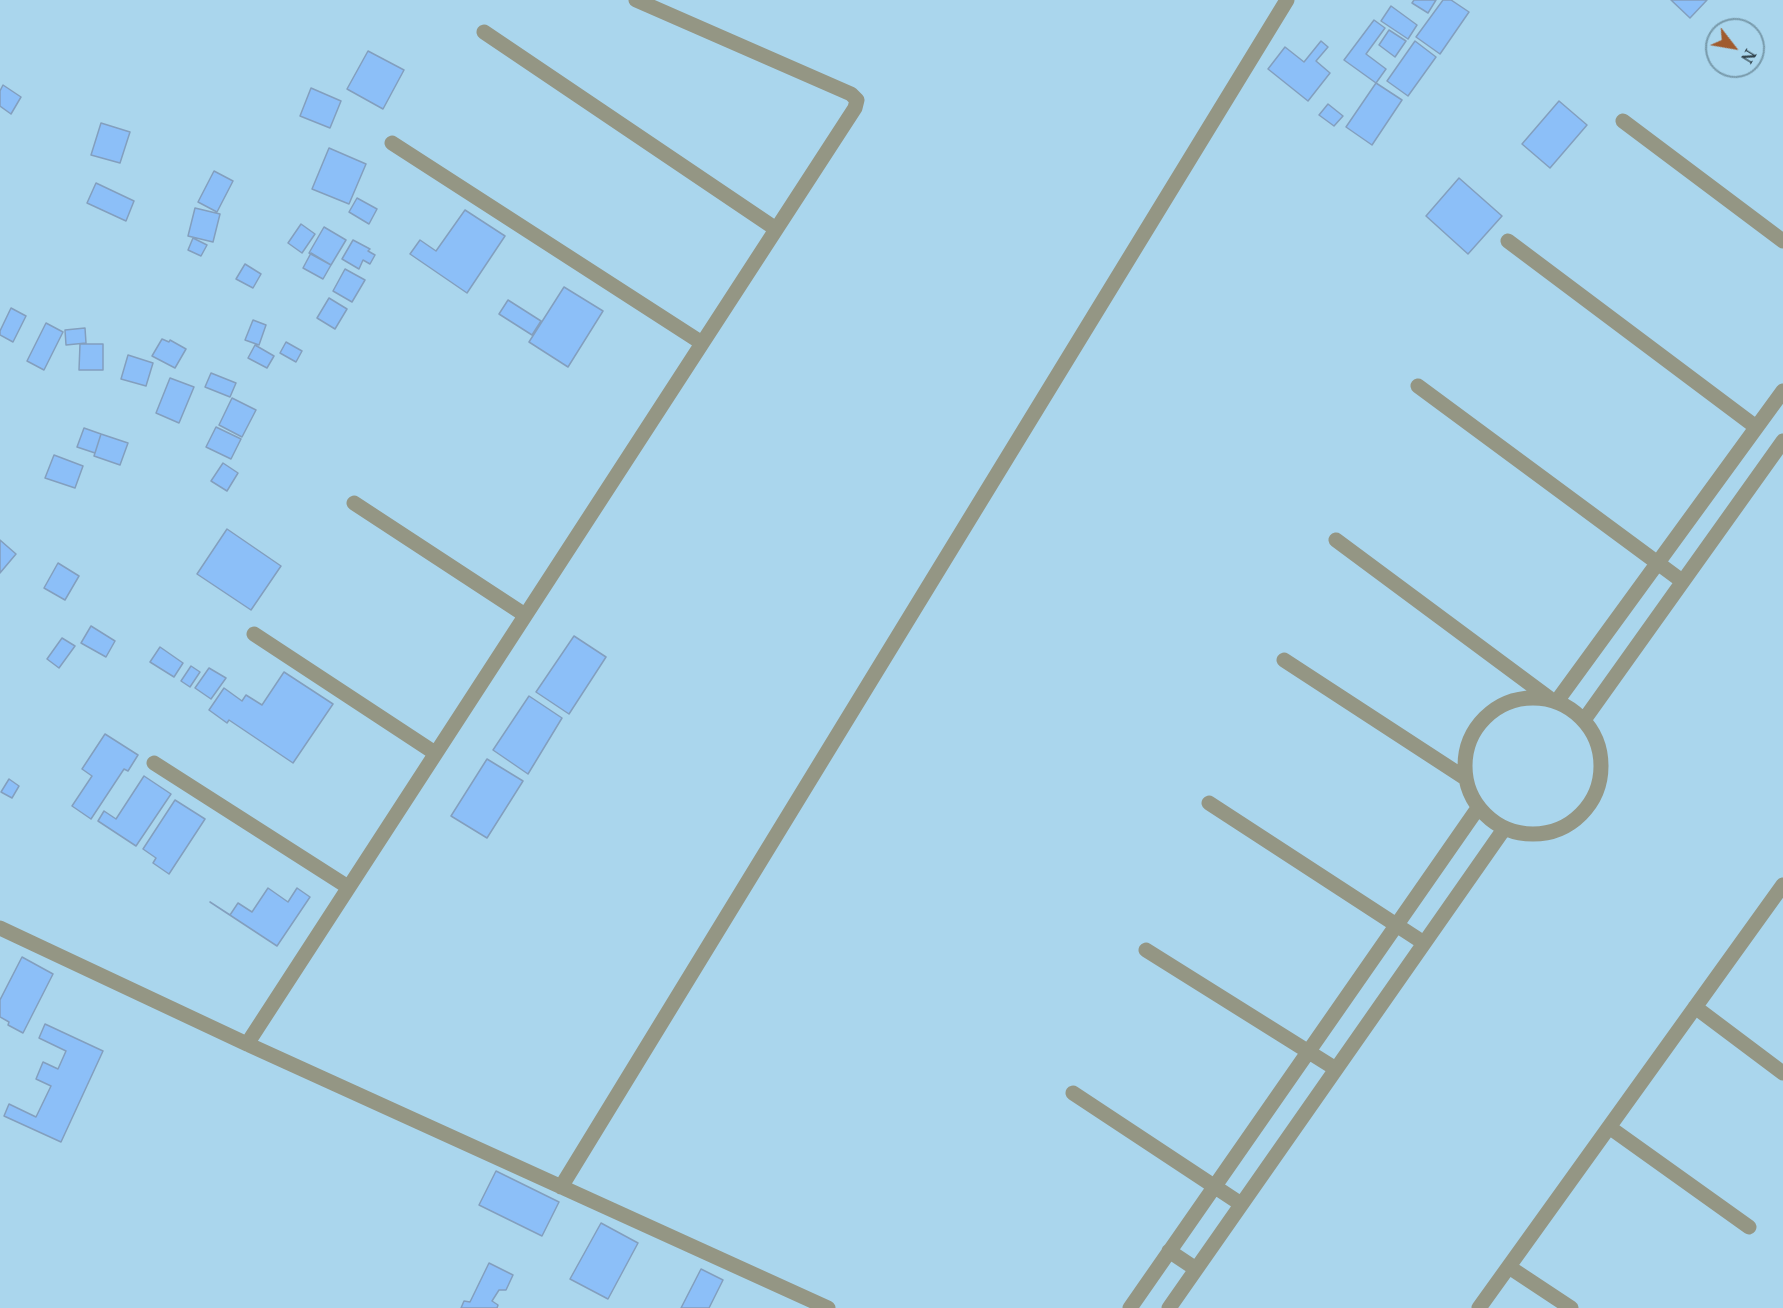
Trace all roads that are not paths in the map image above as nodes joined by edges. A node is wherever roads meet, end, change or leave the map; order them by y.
1 (636, 0) edge
2 (1287, 0) edge
3 (484, 32) dead end
4 (1623, 121) dead end
5 (392, 143) dead end
6 (776, 229) junction
7 (1783, 241) edge
8 (1508, 242) dead end
9 (702, 343) junction
10 (1418, 386) dead end
11 (1783, 391) edge
12 (1756, 427) junction
13 (1783, 441) edge
14 (354, 502) dead end
15 (1336, 540) dead end
16 (1658, 563) junction
17 (1683, 581) junction
18 (525, 615) junction
19 (254, 634) dead end
20 (1284, 660) dead end
21 (1553, 700) junction
22 (1584, 720) junction
23 (435, 753) junction
24 (154, 763) dead end
25 (1465, 778) junction
26 (1209, 803) dead end
27 (1478, 808) junction
28 (1504, 829) junction
29 (1783, 885) edge
30 (348, 886) junction
31 (1396, 925) junction
32 (0, 928) edge
33 (1424, 943) junction
34 (1146, 950) dead end
35 (1695, 1007) junction
36 (246, 1044) junction
37 (1309, 1051) junction
38 (1336, 1069) junction
39 (1783, 1073) edge
40 (1073, 1093) dead end
41 (1609, 1126) junction
42 (1215, 1186) junction
43 (561, 1187) junction
44 (1241, 1204) junction
45 (1749, 1227) dead end
46 (1169, 1251) junction
47 (1509, 1267) junction
48 (1196, 1269) junction
49 (828, 1308) edge
50 (1130, 1308) edge
51 (1169, 1308) edge
52 (1479, 1308) edge
53 (1571, 1308) edge

1 - 6 street
2 - 43 street
3 - 6 street
4 - 7 street
5 - 9 street
6 - 9 street
8 - 12 street
9 - 18 street
10 - 16 street
11 - 12 street
12 - 16 street
13 - 17 street
14 - 18 street
15 - 21 street
16 - 17 street
16 - 21 street
17 - 22 street
18 - 23 street
19 - 23 street
20 - 25 street
21 - 22 street
21 - 25 street
22 - 28 street
23 - 30 street
24 - 30 street
25 - 27 street
26 - 31 street
27 - 28 street
27 - 31 street
28 - 33 street
29 - 35 street
30 - 36 street
31 - 33 street
31 - 37 street
32 - 36 street
33 - 38 street
34 - 37 street
35 - 39 street
35 - 41 street
36 - 43 street
37 - 38 street
37 - 42 street
38 - 44 street
40 - 42 street
41 - 45 street
41 - 47 street
42 - 44 street
42 - 46 street
43 - 49 street
44 - 48 street
46 - 48 street
46 - 50 street
47 - 52 street
47 - 53 street
48 - 51 street

